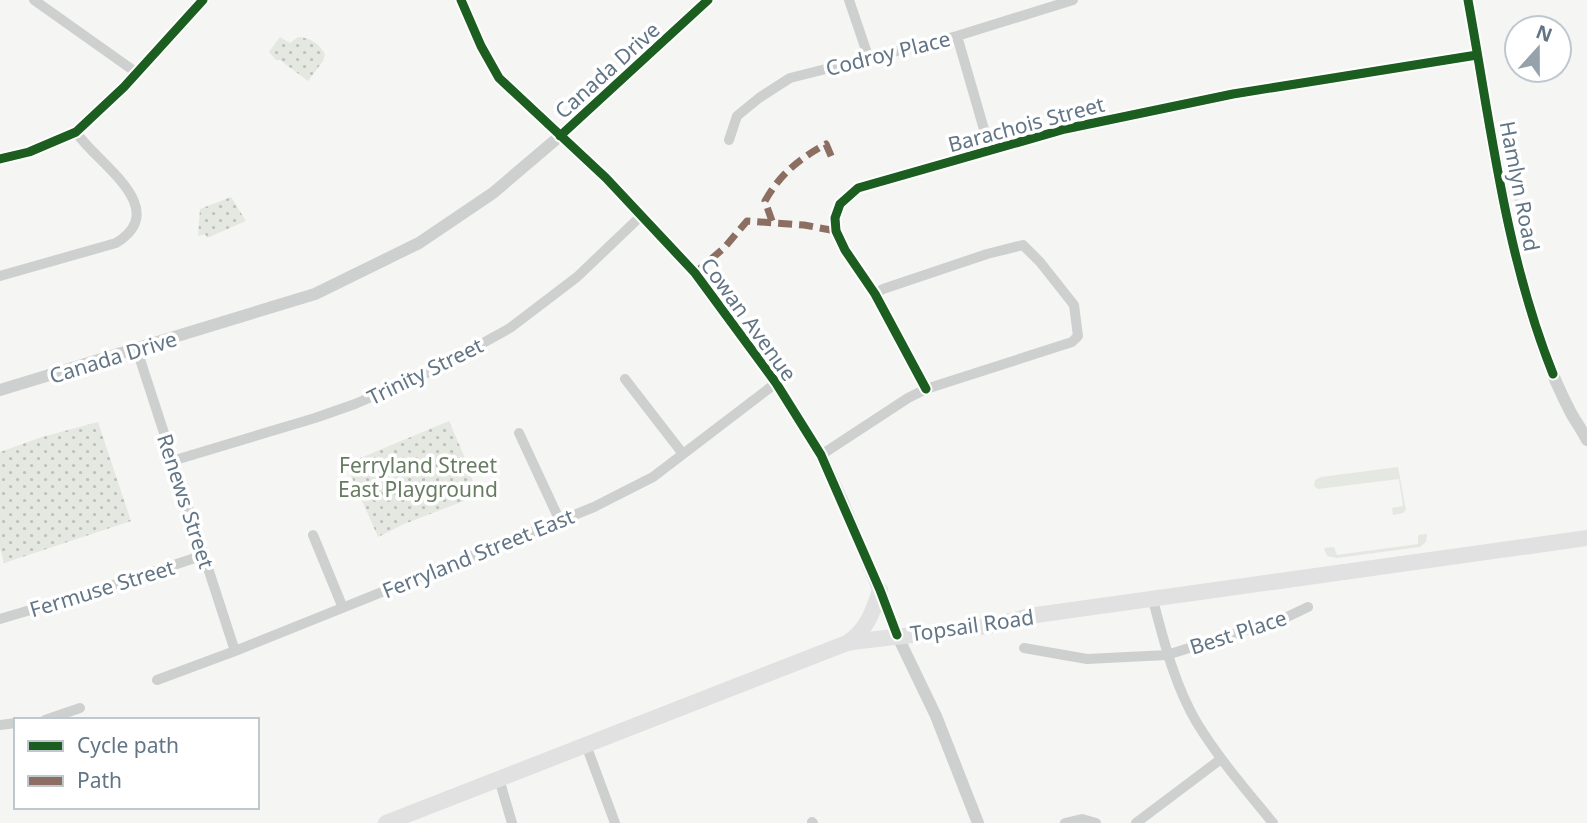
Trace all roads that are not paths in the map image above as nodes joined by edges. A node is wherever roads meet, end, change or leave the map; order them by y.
1 (34, 0) edge
2 (203, 0) edge
3 (461, 0) edge
4 (708, 0) edge
5 (849, 0) edge
6 (1073, 0) edge
7 (1468, 0) edge
8 (957, 36) junction
9 (1477, 55) junction
10 (869, 59) junction
11 (137, 73) junction
12 (76, 132) junction
13 (560, 136) junction
14 (729, 140) dead end
15 (990, 150) junction
16 (0, 159) edge
17 (642, 215) junction
18 (0, 276) edge
19 (875, 294) junction
20 (137, 350) junction
21 (625, 379) dead end
22 (776, 383) junction
23 (926, 389) junction
24 (0, 390) edge
25 (519, 433) dead end
26 (1587, 440) edge
27 (683, 454) junction
28 (821, 455) junction
29 (172, 461) junction
30 (559, 519) junction
31 (313, 535) dead end
32 (1587, 538) edge
33 (204, 555) junction
34 (880, 590) junction
35 (1153, 600) junction
36 (1308, 607) dead end
37 (343, 608) junction
38 (0, 619) edge
39 (897, 635) junction
40 (847, 643) junction
41 (1024, 648) dead end
42 (235, 651) junction
43 (1167, 655) junction
44 (157, 680) dead end
45 (80, 708) dead end
46 (51, 718) edge
47 (586, 745) junction
48 (1221, 759) junction
49 (499, 779) junction
50 (386, 823) edge
51 (512, 823) edge
52 (615, 823) edge
53 (978, 823) edge
54 (1065, 823) edge
55 (1096, 823) edge
56 (1136, 823) edge
57 (1273, 823) edge

1 - 11 street
2 - 11 street
3 - 13 street, Cowan Avenue
4 - 13 street, Canada Drive
5 - 10 street
6 - 8 street, Codroy Place
7 - 9 street, Hamlyn Road
8 - 10 street, Codroy Place
8 - 15 street
9 - 15 street, Barachois Street
9 - 26 street, Hamlyn Road
10 - 14 street, Codroy Place
11 - 12 street
12 - 16 street
12 - 18 street
13 - 17 street, Cowan Avenue
13 - 20 street, Canada Drive
15 - 19 street, Barachois Street
17 - 22 street, Cowan Avenue
17 - 29 street, Trinity Street
19 - 23 street, Barachois Street
19 - 23 street
20 - 24 street, Canada Drive
20 - 29 street, Renews Street
21 - 27 street
22 - 27 street, Ferryland Street East
22 - 28 street, Cowan Avenue
23 - 28 street
25 - 30 street
27 - 30 street, Ferryland Street East
28 - 34 street, Cowan Avenue
29 - 33 street, Renews Street
30 - 37 street, Ferryland Street East
31 - 37 street
32 - 35 main road, Topsail Road
33 - 38 street, Fermuse Street
33 - 42 street, Renews Street
34 - 39 street, Cowan Avenue
34 - 40 main road
35 - 39 main road, Topsail Road
35 - 43 street
36 - 43 street, Best Place
37 - 42 street, Ferryland Street East
39 - 40 main road, Topsail Road
39 - 53 street, Cowan Avenue
40 - 47 main road, Topsail Road
41 - 43 street, Best Place
42 - 44 street, Ferryland Street East
43 - 48 street
45 - 46 street
47 - 49 main road, Topsail Road
47 - 52 street
48 - 56 street
48 - 57 street
49 - 50 main road, Topsail Road
49 - 51 street
54 - 55 street

